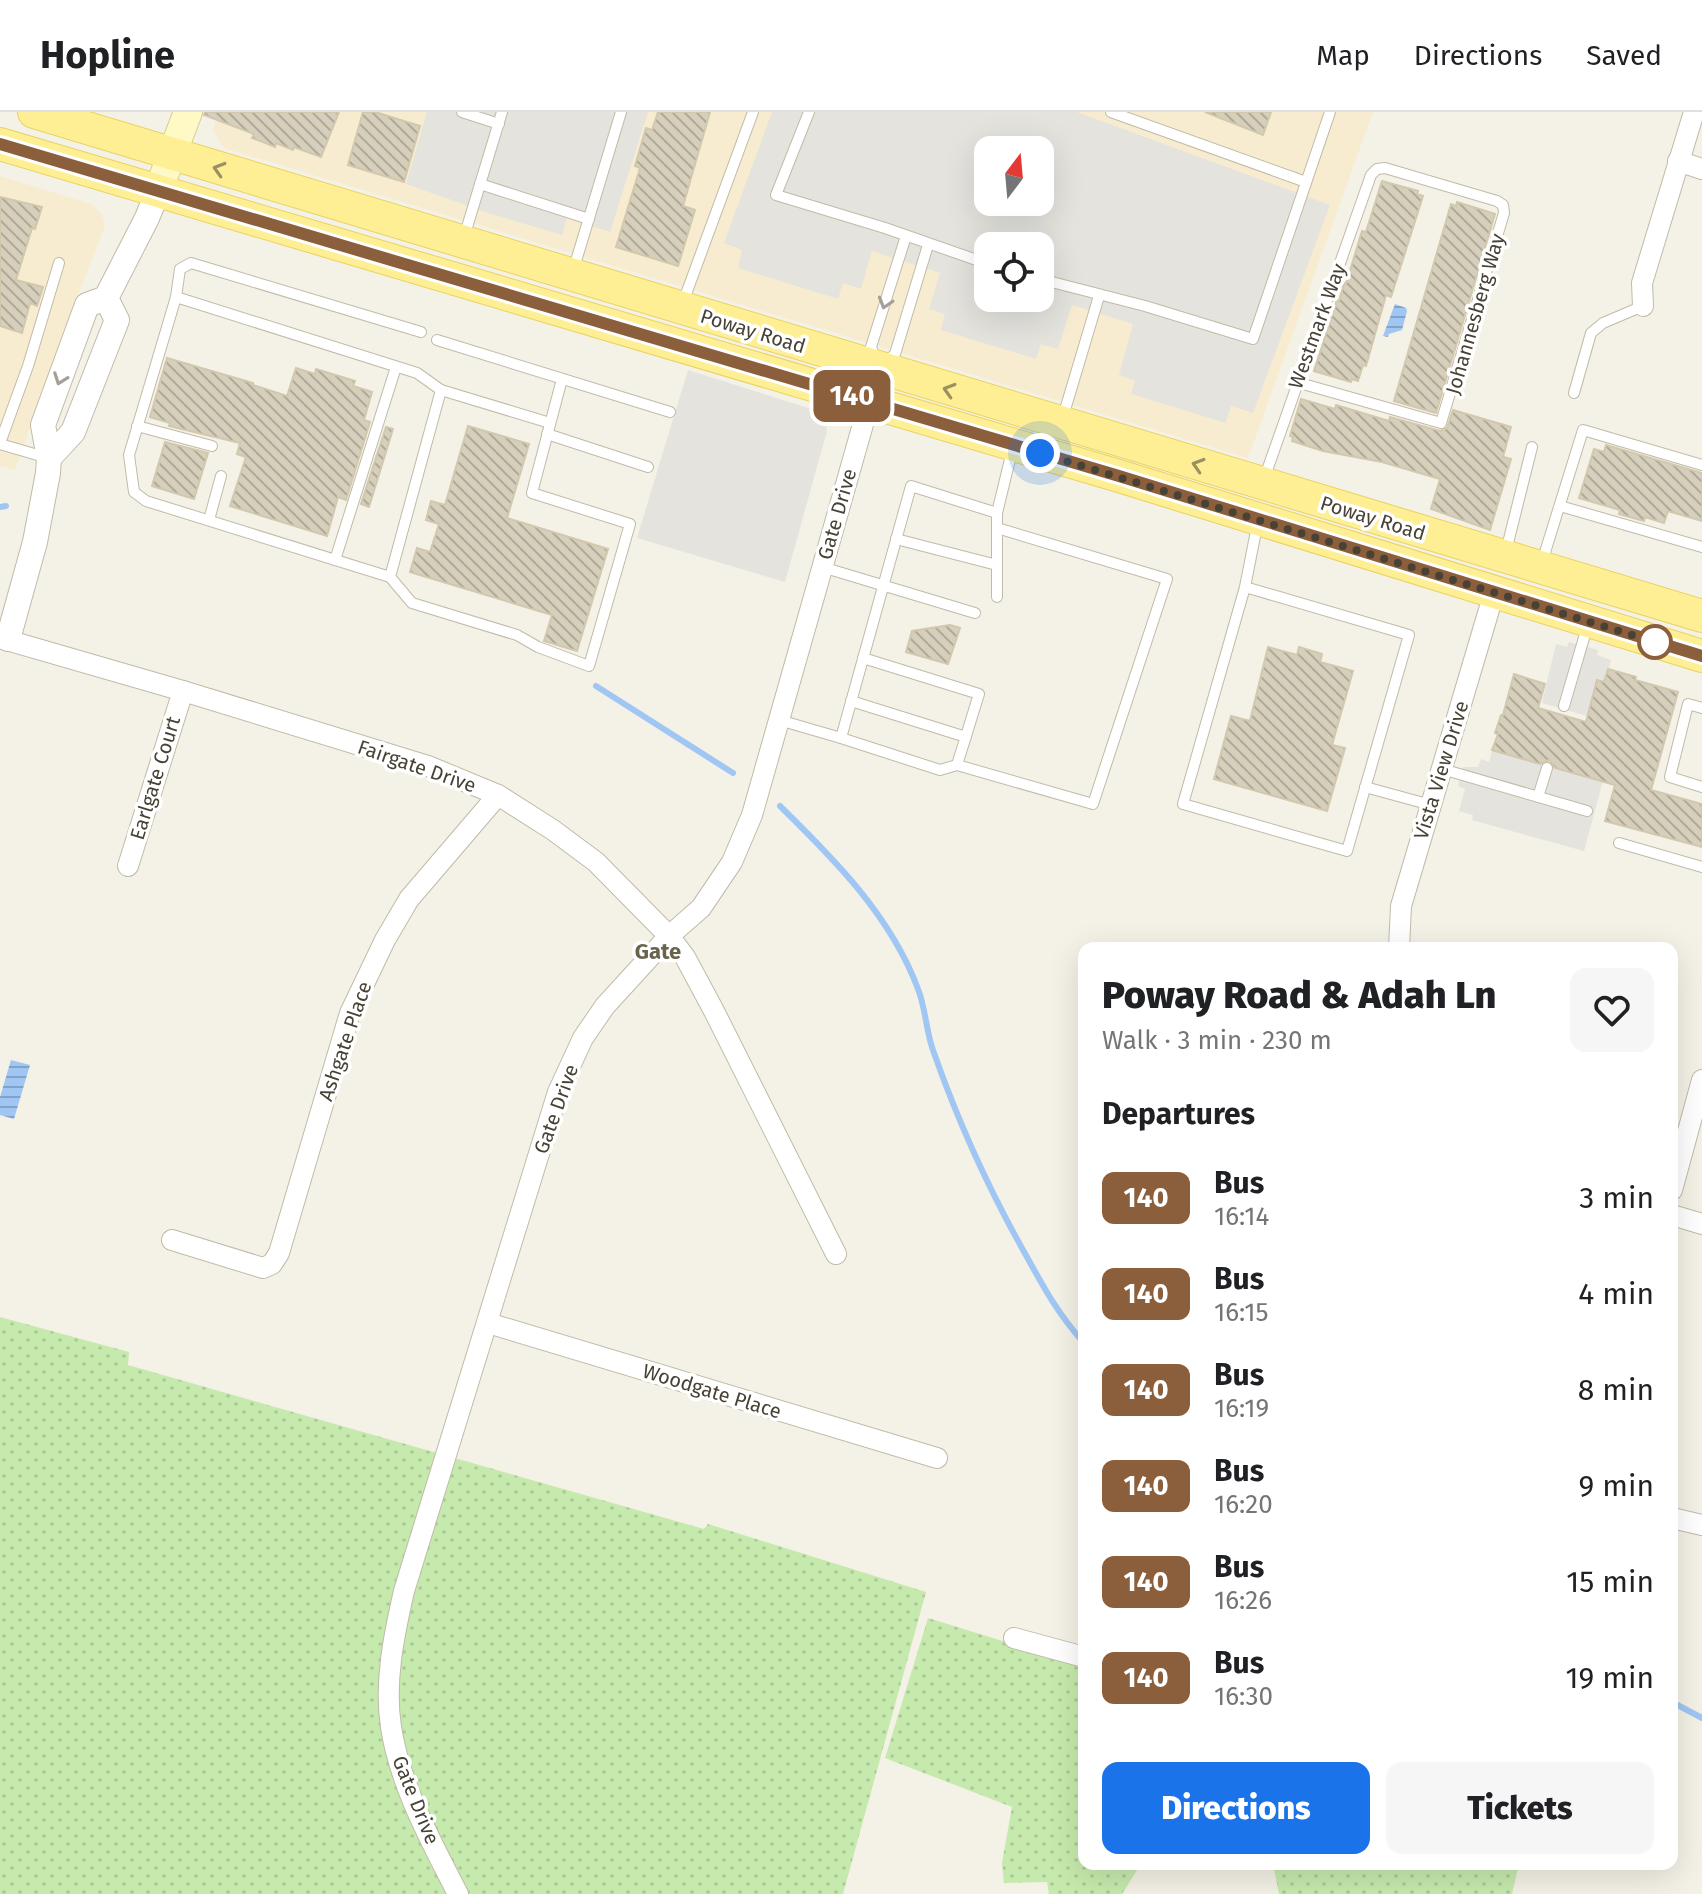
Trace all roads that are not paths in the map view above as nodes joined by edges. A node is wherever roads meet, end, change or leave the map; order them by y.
1 (34, 112) edge
2 (188, 112) edge
3 (462, 112) edge
4 (502, 112) edge
5 (621, 112) edge
6 (753, 112) edge
7 (809, 112) edge
8 (1111, 112) edge
9 (1330, 112) edge
10 (1694, 112) edge
11 (76, 118) edge
12 (499, 124) junction
13 (0, 144) edge
14 (172, 155) junction
15 (1678, 161) junction
16 (1377, 169) joint
17 (1702, 169) edge
18 (1306, 182) junction
19 (480, 184) junction
20 (158, 191) junction
21 (589, 219) junction
22 (291, 230) junction
23 (906, 236) junction
24 (462, 243) junction
25 (928, 245) junction
26 (974, 260) edge
27 (59, 263) dead end
28 (439, 274) junction
29 (571, 276) junction
30 (1054, 283) edge
31 (613, 289) junction
32 (1099, 296) junction
33 (176, 297) junction
34 (106, 298) junction
35 (1643, 306) joint
36 (680, 309) junction
37 (421, 332) dead end
38 (437, 340) dead end
39 (396, 367) junction
40 (879, 368) junction
41 (562, 379) junction
42 (1296, 382) junction
43 (441, 390) junction
44 (1574, 393) dead end
45 (869, 401) junction
46 (670, 412) dead end
47 (1061, 423) junction
48 (137, 426) junction
49 (549, 428) junction
50 (0, 443) edge
51 (1014, 445) junction
52 (212, 446) dead end
53 (1532, 447) dead end
54 (49, 458) junction
55 (1702, 465) edge
56 (648, 467) dead end
57 (221, 476) dead end
58 (1119, 476) junction
59 (1262, 484) junction
60 (1560, 506) junction
61 (997, 513) junction
62 (1258, 519) junction
63 (209, 520) junction
64 (997, 528) junction
65 (896, 539) junction
66 (1467, 546) junction
67 (1702, 547) edge
68 (1505, 557) junction
69 (335, 560) junction
70 (997, 565) junction
71 (822, 567) junction
72 (1541, 568) junction
73 (390, 577) junction
74 (884, 584) junction
75 (1245, 587) junction
76 (1494, 593) junction
77 (997, 597) dead end
78 (975, 613) dead end
79 (1702, 616) edge
80 (1589, 622) junction
81 (1702, 638) edge
82 (4, 639) edge
83 (1702, 656) edge
84 (863, 658) junction
85 (183, 691) junction
86 (851, 701) junction
87 (1564, 706) dead end
88 (1702, 708) edge
89 (779, 720) junction
90 (966, 737) junction
91 (841, 738) junction
92 (957, 765) junction
93 (1547, 768) dead end
94 (1442, 769) junction
95 (1702, 785) edge
96 (1365, 787) junction
97 (498, 795) junction
98 (1538, 797) junction
99 (1431, 805) junction
100 (1587, 811) dead end
101 (1619, 843) dead end
102 (128, 866) dead end
103 (1702, 867) edge
104 (669, 936) junction
105 (1399, 942) edge
106 (1702, 1080) edge
107 (1678, 1168) edge
108 (1678, 1217) edge
109 (1702, 1224) edge
110 (172, 1240) dead end
111 (836, 1254) dead end
112 (488, 1323) junction
113 (937, 1458) dead end
114 (1678, 1519) edge
115 (1702, 1525) edge
116 (1014, 1638) dead end
117 (1078, 1655) edge
118 (458, 1894) edge

1 - 11 main road, Poway Road
2 - 14 main road
3 - 12 lane
4 - 12 lane
5 - 21 lane
6 - 36 lane
7 - 23 lane
8 - 18 lane
9 - 18 lane
10 - 15 street
11 - 14 main road, Poway Road
12 - 19 lane
13 - 20 main road, Poway Road
14 - 20 main road
24 -> 14 main road, Poway Road
15 - 17 street
15 - 35 street
16 - 42 lane, Westmark Way
16 - 42 lane, Johannesberg Way
18 - 32 lane
19 - 21 lane
19 - 24 lane
20 - 22 main road, Poway Road
20 - 34 street
21 - 29 lane
22 - 24 main road
22 - 28 main road, Poway Road
23 - 25 lane
23 -> 40 lane
24 - 29 main road, Poway Road
25 - 26 lane
25 - 40 lane
27 - 50 lane
28 - 31 main road
28 - 45 main road, Poway Road
29 - 31 main road, Poway Road
30 - 32 lane
31 - 36 main road, Poway Road
32 - 47 lane
33 - 37 lane
33 - 39 lane
33 - 48 lane
34 - 54 street
34 -> 54 street
35 - 44 lane
36 - 40 main road, Poway Road
38 - 41 lane
39 - 43 lane
39 - 69 lane
40 - 45 street, Gate Drive
47 -> 40 main road, Poway Road
41 - 46 lane
41 - 49 lane
42 - 59 lane, Westmark Way
43 - 49 lane
43 - 73 lane
45 - 51 main road, Poway Road
45 - 71 street, Gate Drive
59 -> 47 main road, Poway Road
48 - 52 lane
48 - 63 lane
49 - 56 lane
49 - 73 lane
50 - 54 lane
51 - 58 main road, Poway Road
51 - 61 lane
53 - 68 lane
54 - 82 street
55 - 60 lane
57 - 63 lane
58 - 59 main road
58 - 62 main road, Poway Road
59 - 66 main road, Poway Road
60 - 67 lane
60 - 72 lane
61 - 64 lane
61 - 65 lane
62 - 66 main road
62 - 75 lane
62 - 76 main road, Poway Road
63 - 69 lane
64 - 70 lane
64 - 92 lane
65 - 70 lane
65 - 74 lane
66 - 68 main road, Poway Road
68 - 72 main road, Poway Road
69 - 73 lane
70 - 77 lane
71 - 74 lane
71 - 89 street, Gate Drive
72 - 79 main road, Poway Road
74 - 78 lane
74 - 84 lane
75 - 96 lane
75 - 96 lane
76 - 80 main road, Poway Road
76 - 81 main road
76 - 94 street, Vista View Drive
80 - 83 main road, Poway Road
80 - 87 lane
82 - 85 street, Fairgate Drive
84 - 86 lane
84 - 90 lane
85 - 97 street, Fairgate Drive
85 - 102 street, Earlgate Court
86 - 90 lane
86 - 91 lane
88 - 95 lane
89 - 91 lane
89 - 104 street, Gate Drive
90 - 92 lane
91 - 92 lane
93 - 98 lane
94 - 98 lane
94 - 99 street, Vista View Drive
96 - 99 lane
97 - 104 street, Fairgate Drive
97 - 110 street, Ashgate Place
98 - 100 lane
99 - 105 street, Vista View Drive
101 - 103 lane
104 - 111 street, Fairgate Drive
104 - 112 street, Gate Drive
106 - 107 street
108 - 109 street
112 - 113 street, Woodgate Place
112 - 118 street, Gate Drive
114 - 115 street
116 - 117 street

